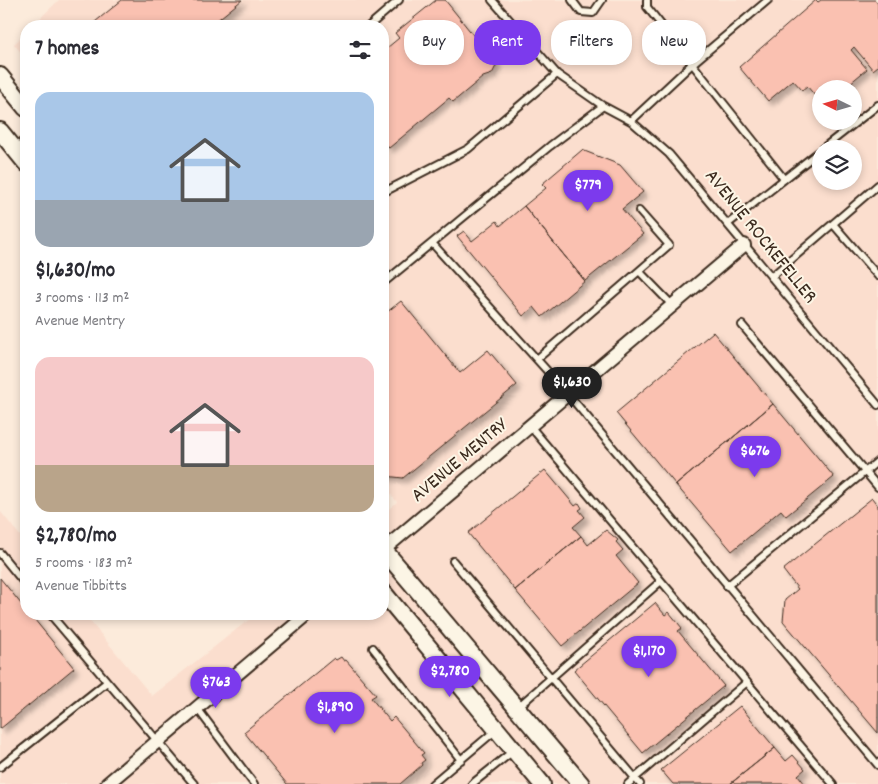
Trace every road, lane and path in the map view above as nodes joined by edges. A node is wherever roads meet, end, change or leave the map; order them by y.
1 (399, 0) edge
2 (492, 0) edge
3 (572, 0) edge
4 (602, 0) edge
5 (768, 0) edge
6 (647, 4) edge
7 (376, 20) edge
8 (659, 20) edge
9 (706, 52) edge
10 (691, 65) edge
11 (693, 65) edge
12 (557, 74) junction
13 (0, 76) edge
14 (20, 101) edge
15 (878, 105) edge
16 (603, 106) junction
17 (631, 120) junction
18 (0, 131) edge
19 (833, 140) edge
20 (20, 155) edge
21 (812, 157) edge
22 (784, 179) junction
23 (878, 185) edge
24 (389, 189) edge
25 (639, 211) dead end
26 (729, 223) junction
27 (832, 224) junction
28 (432, 243) junction
29 (744, 245) junction
30 (639, 271) junction
31 (878, 276) edge
32 (771, 277) junction
33 (389, 278) edge
34 (673, 306) junction
35 (742, 325) dead end
36 (537, 359) junction
37 (568, 394) junction
38 (878, 404) edge
39 (530, 426) junction
40 (878, 461) edge
41 (865, 472) junction
42 (878, 488) edge
43 (389, 544) edge
44 (0, 553) edge
45 (389, 556) edge
46 (452, 561) dead end
47 (20, 578) edge
48 (661, 581) junction
49 (728, 586) junction
50 (389, 599) edge
51 (55, 620) edge
52 (301, 620) edge
53 (373, 648) dead end
54 (550, 678) junction
55 (107, 682) junction
56 (747, 682) junction
57 (196, 708) junction
58 (517, 708) junction
59 (497, 730) junction
60 (157, 742) junction
61 (514, 750) junction
62 (461, 760) junction
63 (878, 765) edge
64 (0, 767) edge
65 (638, 781) edge
66 (107, 784) edge
67 (194, 784) edge
68 (254, 784) edge
69 (432, 784) edge
70 (472, 784) edge
71 (542, 784) edge
72 (581, 784) edge
73 (628, 784) edge
74 (833, 784) edge

1 - 7 lane
2 - 12 lane, AVENUE ROCKEFELLER
3 - 4 lane
5 - 9 lane
6 - 8 lane
10 - 17 lane
11 - 22 lane
12 - 16 lane, AVENUE ROCKEFELLER
12 - 24 lane
13 - 14 street
15 - 19 lane
16 - 17 lane, AVENUE ROCKEFELLER
16 - 28 lane
17 - 26 lane, AVENUE ROCKEFELLER
18 - 20 street
21 - 22 lane
22 - 26 lane
23 - 27 lane
25 - 30 lane
26 - 29 lane, AVENUE ROCKEFELLER
27 - 31 lane
27 - 32 lane
28 - 33 lane
28 - 36 lane
29 - 32 lane, AVENUE ROCKEFELLER
29 - 34 street, AVENUE MENTRY
30 - 34 lane
30 - 36 lane
32 - 38 lane, AVENUE ROCKEFELLER
34 - 37 street, AVENUE MENTRY
35 - 41 lane
36 - 37 lane
37 - 39 street, AVENUE MENTRY
37 - 49 lane
39 - 43 street, AVENUE MENTRY
39 - 48 lane
40 - 41 lane
41 - 42 lane
41 - 49 lane
44 - 47 lane
45 - 58 street
46 - 54 lane
48 - 54 lane
48 - 56 lane
49 - 63 lane
50 - 59 street
51 - 55 lane
52 - 57 street
53 - 62 lane
54 - 58 lane
54 - 65 lane
55 - 60 lane
55 - 64 lane
56 - 65 lane
56 - 74 lane
57 - 60 street
57 - 68 lane
58 - 72 street
59 - 61 street
59 - 62 lane
60 - 66 street
60 - 67 lane
61 - 70 lane
61 - 71 street
62 - 69 lane
65 - 73 lane

